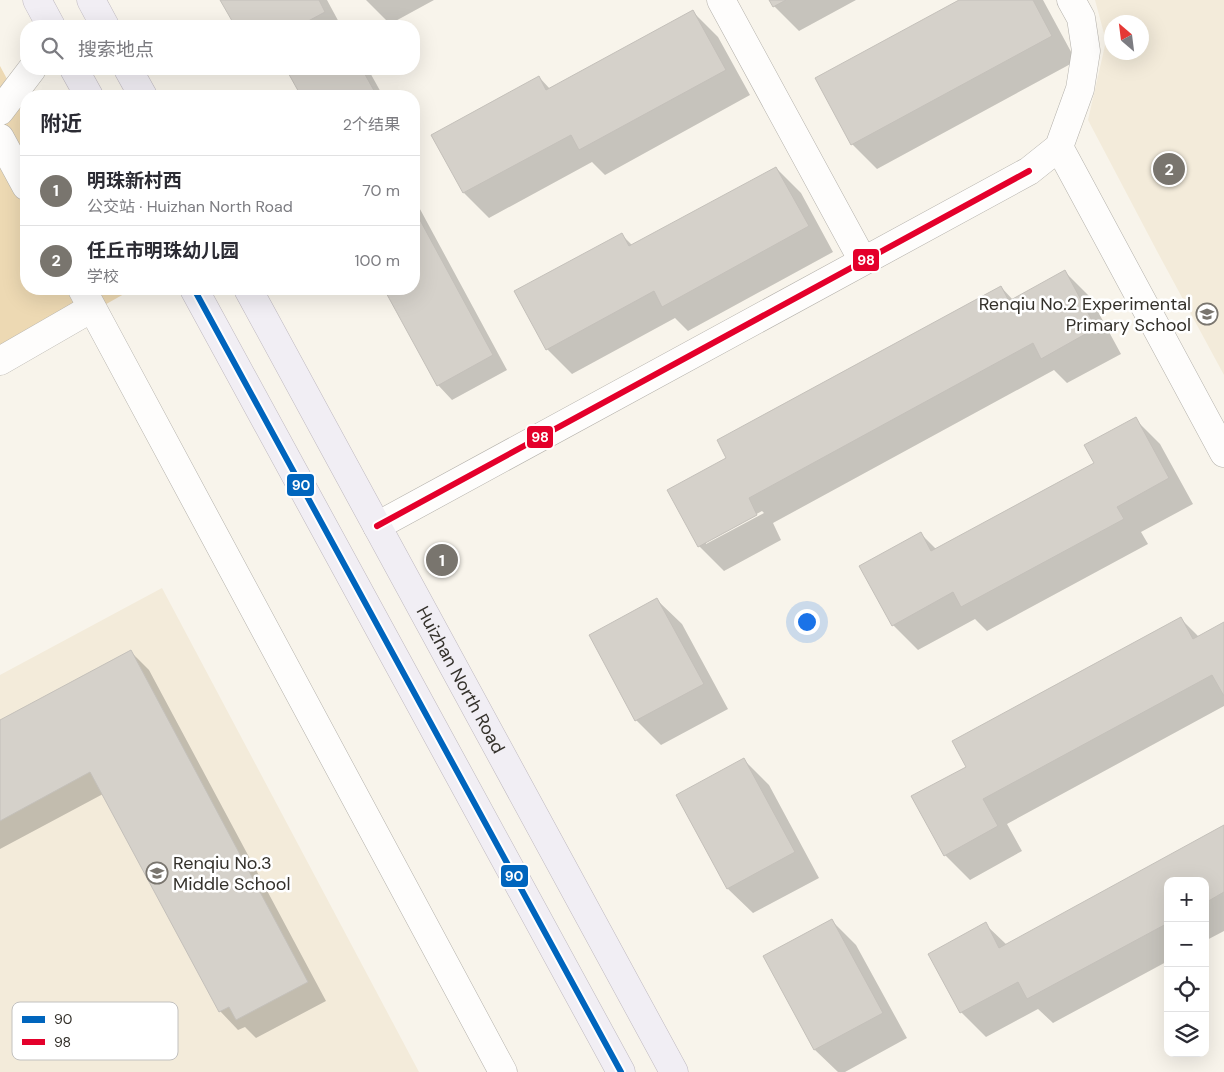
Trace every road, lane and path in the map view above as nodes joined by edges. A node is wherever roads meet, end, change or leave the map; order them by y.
1 (37, 0) edge
2 (91, 0) edge
3 (721, 0) edge
4 (1071, 0) edge
5 (48, 20) edge
6 (102, 20) edge
7 (27, 75) edge
8 (77, 75) edge
9 (131, 75) edge
10 (86, 90) edge
11 (140, 90) edge
12 (0, 111) edge
13 (0, 138) edge
14 (1059, 146) junction
15 (20, 175) edge
16 (863, 261) junction
17 (197, 295) edge
18 (251, 295) edge
19 (87, 299) edge
20 (0, 361) edge
21 (1224, 453) edge
22 (377, 526) junction
23 (503, 1072) edge
24 (621, 1072) edge
25 (674, 1072) edge

1 - 5 main road
2 - 6 main road
3 - 16 street
4 - 14 street
7 - 12 street
8 - 10 main road
9 - 11 main road
13 - 15 street
14 - 16 street
14 - 21 street
16 - 22 street
17 - 24 main road
18 - 22 main road, Huizhan North Road
19 - 20 street
19 - 23 street
22 - 25 main road, Huizhan North Road

